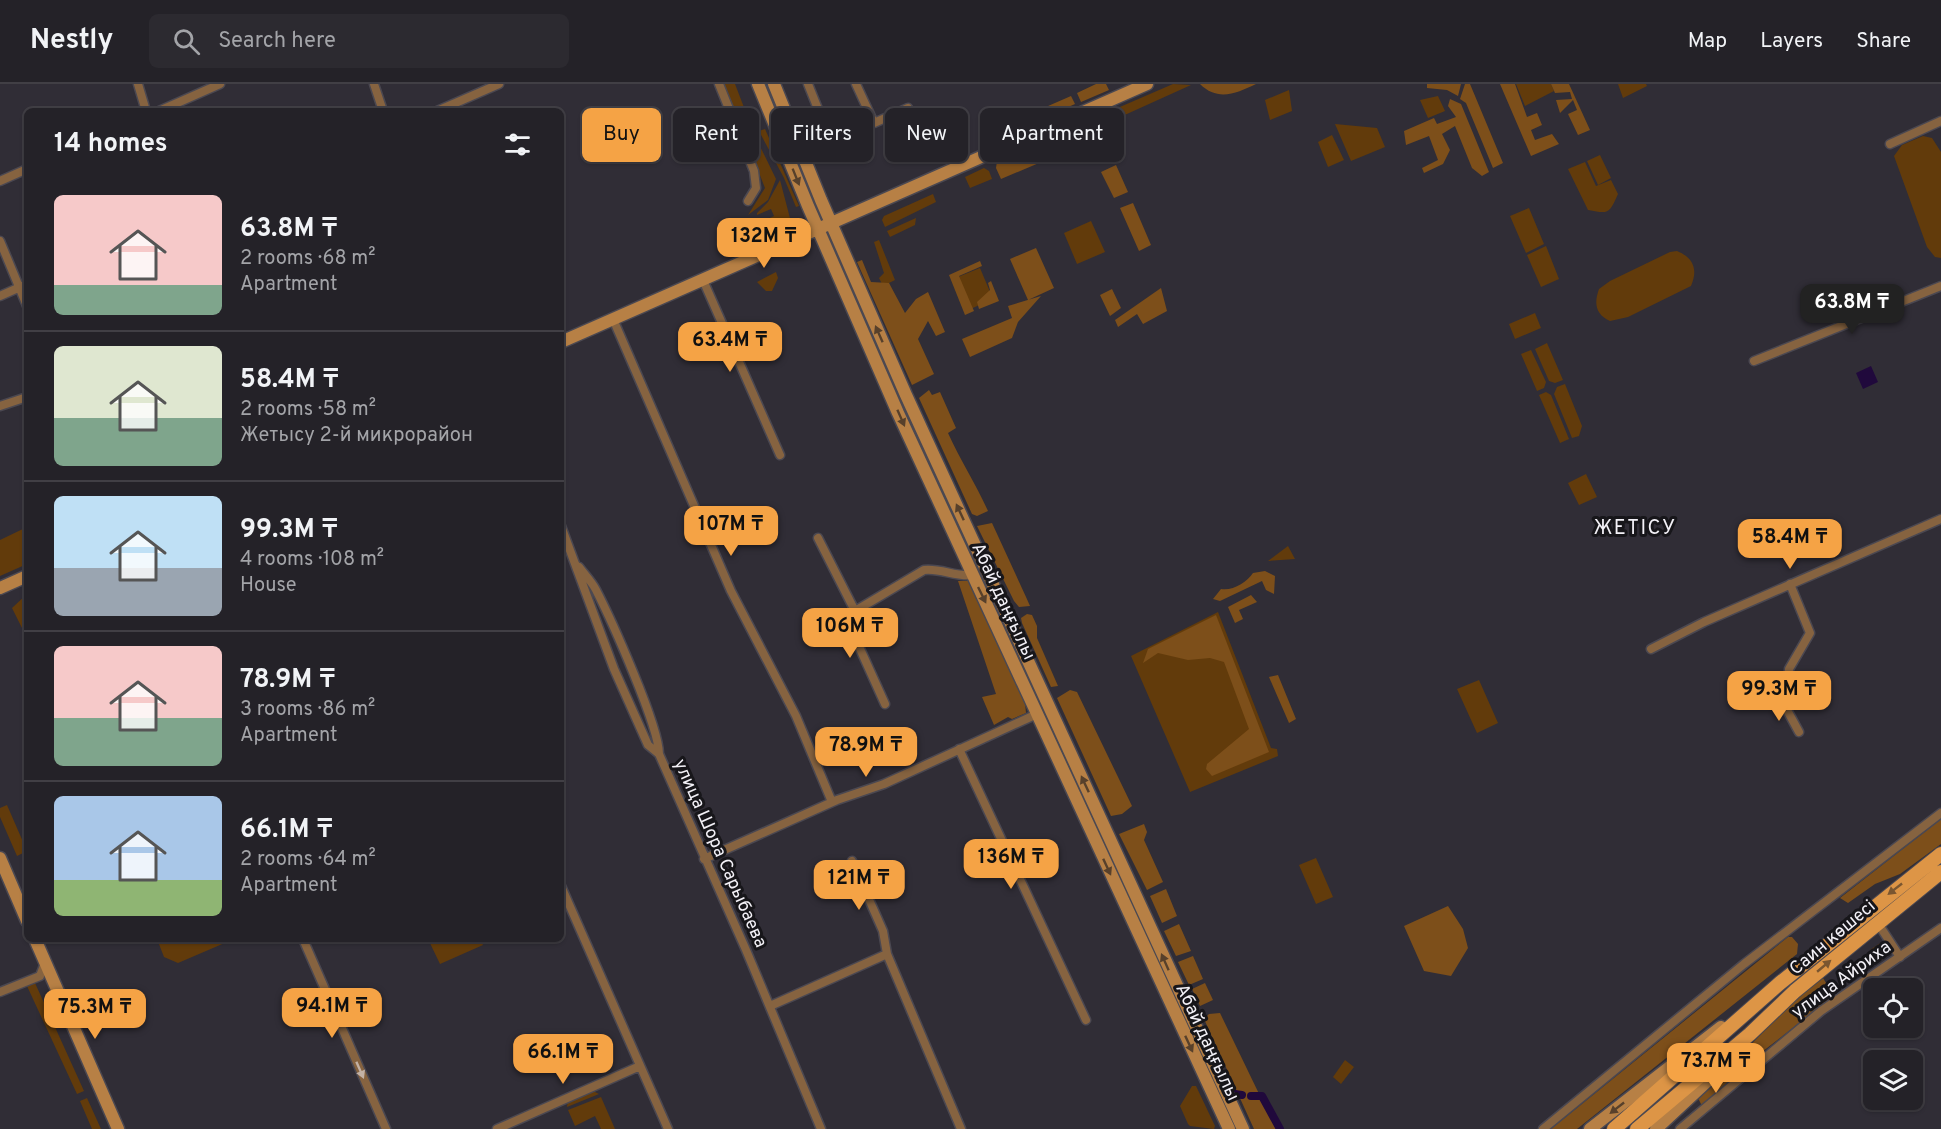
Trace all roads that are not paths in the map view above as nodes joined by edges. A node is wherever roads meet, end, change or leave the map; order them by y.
1 (138, 84) edge
2 (220, 84) edge
3 (374, 84) edge
4 (499, 84) edge
5 (719, 84) edge
6 (758, 84) edge
7 (774, 84) edge
8 (808, 84) edge
9 (856, 84) edge
10 (1147, 84) edge
11 (145, 108) edge
12 (166, 108) edge
13 (382, 108) edge
14 (444, 108) edge
15 (818, 108) edge
16 (885, 118) edge
17 (1941, 121) edge
18 (1890, 144) dead end
19 (24, 170) edge
20 (0, 181) edge
21 (748, 201) dead end
22 (831, 224) junction
23 (818, 229) junction
24 (0, 241) edge
25 (703, 280) junction
26 (24, 286) edge
27 (1941, 286) edge
28 (0, 297) edge
29 (613, 319) junction
30 (564, 341) edge
31 (1754, 361) dead end
32 (24, 398) edge
33 (0, 406) edge
34 (780, 455) dead end
35 (1941, 519) edge
36 (564, 533) edge
37 (818, 538) dead end
38 (577, 565) junction
39 (972, 575) junction
40 (24, 577) edge
41 (1790, 584) junction
42 (0, 588) edge
43 (855, 612) junction
44 (1651, 649) dead end
45 (885, 704) dead end
46 (1037, 714) junction
47 (1799, 732) dead end
48 (959, 749) junction
49 (659, 754) junction
50 (832, 802) junction
51 (1941, 813) edge
52 (1941, 854) edge
53 (0, 858) edge
54 (704, 859) junction
55 (852, 861) dead end
56 (1941, 872) edge
57 (564, 893) edge
58 (24, 914) edge
59 (1877, 922) junction
60 (1941, 928) edge
61 (36, 942) edge
62 (304, 942) edge
63 (887, 954) junction
64 (1900, 957) junction
65 (45, 963) junction
66 (1780, 982) junction
67 (0, 992) edge
68 (770, 1006) junction
69 (1086, 1020) dead end
70 (1750, 1034) junction
71 (640, 1066) junction
72 (118, 1129) edge
73 (386, 1129) edge
74 (497, 1129) edge
75 (668, 1129) edge
76 (821, 1129) edge
77 (961, 1129) edge
78 (1229, 1129) edge
79 (1243, 1129) edge
80 (1543, 1129) edge
81 (1590, 1129) edge
82 (1614, 1129) edge
83 (1637, 1129) edge
84 (1656, 1129) edge
85 (1680, 1129) edge

1 - 11 street
2 - 12 street
3 - 13 street
4 - 14 street
5 - 21 street
6 -> 23 main road, Абай даңғылы
7 - 22 main road, Абай даңғылы
8 - 15 street
9 - 16 street
10 - 22 main road
17 - 18 street
19 - 20 street
22 - 23 main road
79 -> 22 main road, Абай даңғылы
23 - 25 main road
23 -> 39 main road, Абай даңғылы
24 - 26 street
25 - 29 main road
25 - 34 street
26 - 28 street
27 - 31 street
29 - 30 main road
29 - 50 street
32 - 33 street
35 - 41 street
36 - 38 street, улица Шора Сарыбаева
37 - 43 street
38 - 49 street
38 - 49 street, улица Шора Сарыбаева
39 - 43 street
39 -> 46 main road, Абай даңғылы
40 - 42 main road
41 - 44 street
41 - 47 street
43 - 45 street
46 - 48 street
46 -> 78 main road, Абай даңғылы
48 - 50 street
48 - 69 street
49 - 54 street, улица Шора Сарыбаева
50 - 54 street
51 - 80 street
52 -> 66 main road, Саин көшесі
53 - 58 main road
54 - 68 street, улица Шора Сарыбаева
55 - 63 street
56 - 59 main road, Саин көшесі
57 - 71 street
59 - 64 street
70 -> 59 main road, Саин көшесі
60 - 64 street, улица Айриха
61 - 65 main road
62 -> 73 street
63 - 68 street
63 - 77 street
64 - 85 street, улица Айриха
65 - 67 street
65 - 72 main road
66 -> 81 main road, Саин көшесі
66 - 82 main road, Саин көшесі
68 - 76 street, улица Шора Сарыбаева
70 - 83 main road, Саин көшесі
70 - 84 main road, Саин көшесі
71 - 74 street
71 - 75 street

